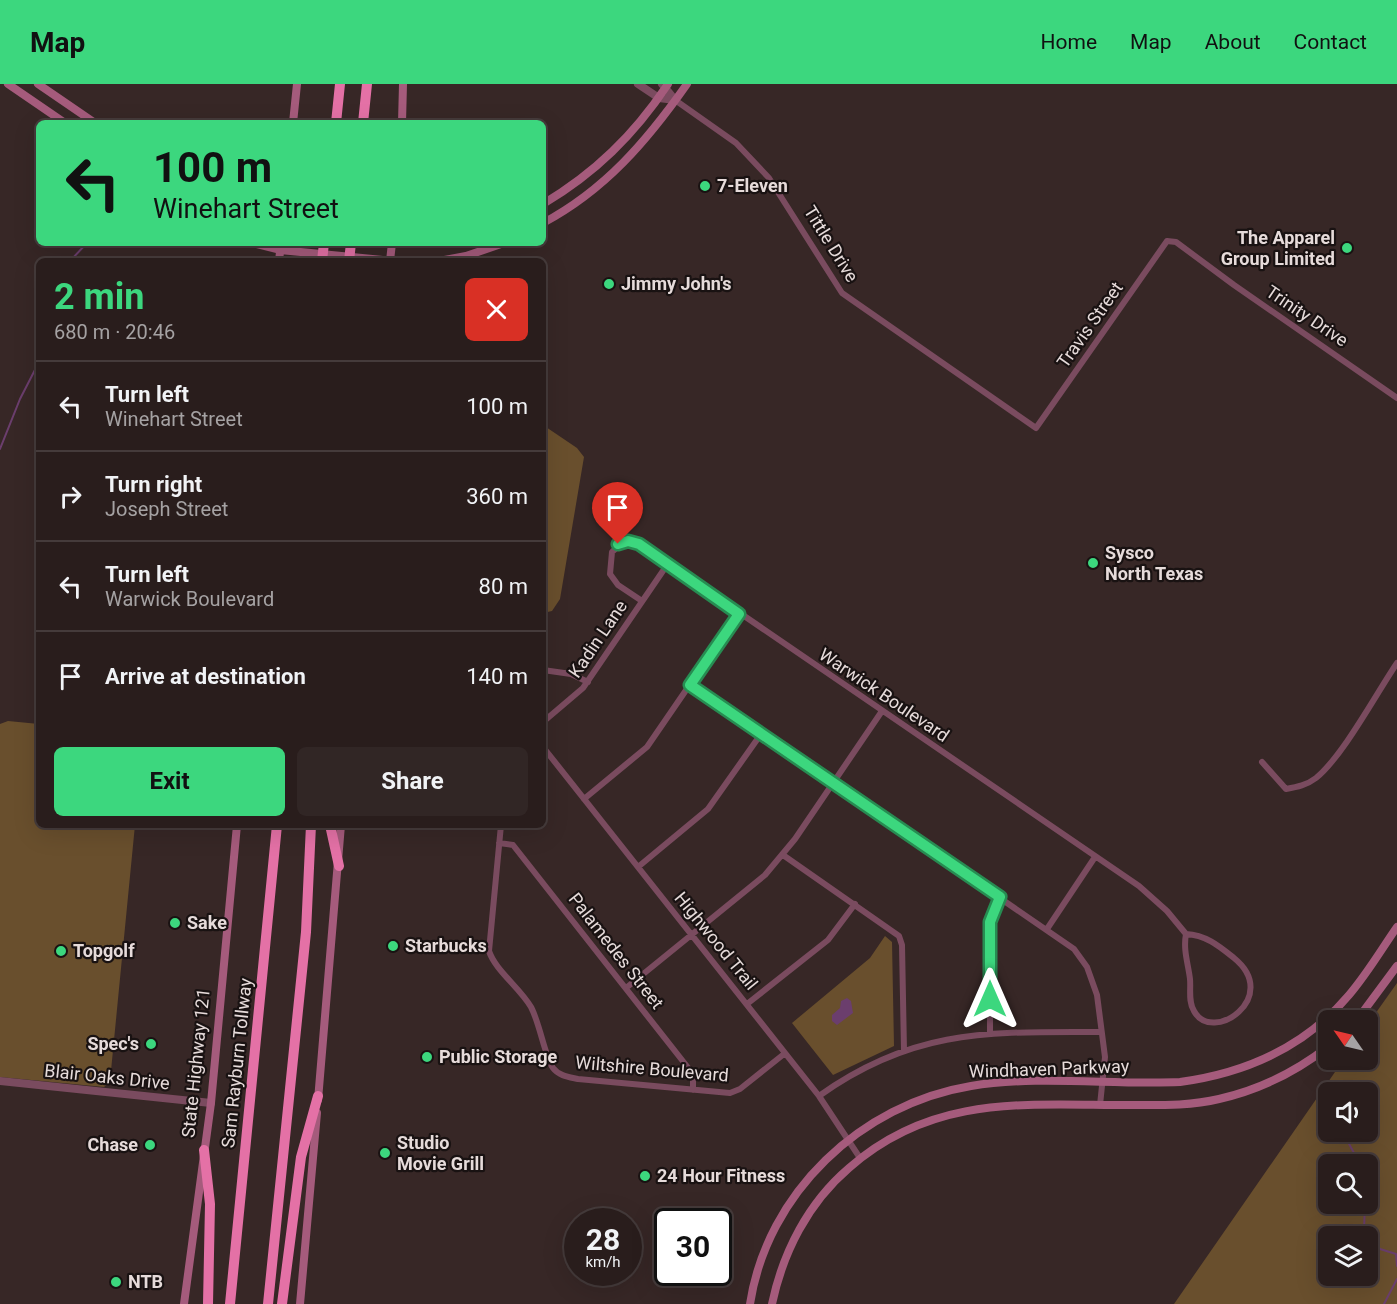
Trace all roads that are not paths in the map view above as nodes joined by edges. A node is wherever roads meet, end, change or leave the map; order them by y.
1 (8, 84) edge
2 (38, 84) edge
3 (297, 84) edge
4 (340, 84) edge
5 (367, 84) edge
6 (403, 84) edge
7 (638, 84) edge
8 (687, 84) edge
9 (665, 85) edge
10 (659, 98) junction
11 (675, 100) junction
12 (61, 120) edge
13 (91, 120) edge
14 (293, 120) edge
15 (336, 120) edge
16 (363, 120) edge
17 (402, 120) edge
18 (546, 202) edge
19 (546, 221) edge
20 (1170, 241) joint
21 (280, 246) edge
22 (485, 247) edge
23 (369, 258) edge
24 (449, 258) edge
25 (1397, 398) edge
26 (1036, 428) joint
27 (667, 564) junction
28 (642, 601) junction
29 (739, 614) junction
30 (1397, 663) edge
31 (546, 670) edge
32 (588, 682) junction
33 (690, 685) junction
34 (882, 711) junction
35 (546, 720) edge
36 (761, 734) junction
37 (546, 751) edge
38 (1262, 762) dead end
39 (833, 783) junction
40 (584, 799) junction
41 (237, 828) edge
42 (277, 828) edge
43 (311, 828) edge
44 (331, 828) edge
45 (341, 828) edge
46 (501, 828) edge
47 (499, 843) junction
48 (783, 855) junction
49 (1095, 857) junction
50 (339, 866) junction
51 (638, 867) junction
52 (1000, 897) junction
53 (855, 904) junction
54 (1397, 927) edge
55 (1047, 929) junction
56 (1186, 934) junction
57 (692, 936) junction
58 (1394, 937) edge
59 (1397, 966) edge
60 (626, 988) junction
61 (747, 1004) junction
62 (1364, 1010) edge
63 (990, 1032) junction
64 (1100, 1032) junction
65 (904, 1051) junction
66 (1318, 1053) edge
67 (784, 1054) junction
68 (0, 1081) edge
69 (1102, 1083) junction
70 (693, 1090) junction
71 (318, 1096) junction
72 (819, 1096) junction
73 (211, 1103) junction
74 (1100, 1105) junction
75 (847, 1141) junction
76 (204, 1150) junction
77 (860, 1158) junction
78 (184, 1304) edge
79 (208, 1304) edge
80 (231, 1304) edge
81 (268, 1304) edge
82 (282, 1304) edge
83 (300, 1304) edge
84 (750, 1304) edge
85 (772, 1304) edge

1 - 12 main road
2 - 13 main road
3 - 14 main road
4 - 15 highway
5 - 16 highway
6 - 17 main road
7 - 10 street
8 - 11 main road
9 - 10 main road
9 - 11 street
10 - 11 street
10 - 18 main road
11 - 19 main road
11 - 26 street, Tittle Drive
20 - 25 street, Trinity Drive
20 - 26 street, Travis Street
21 - 23 main road
22 - 24 main road
27 - 28 street, Kadin Lane
27 - 28 street, Warwick Boulevard
27 - 29 street, Warwick Boulevard
28 - 32 street, Kadin Lane
29 - 33 street
29 - 34 street, Warwick Boulevard
30 - 38 street
31 - 32 street
32 - 35 street, Kadin Lane
33 - 36 street
33 - 40 street
34 - 39 street
34 - 49 street, Warwick Boulevard
36 - 39 street
36 - 51 street
37 - 40 street, Highwood Trail
39 - 48 street
39 - 52 street
40 - 51 street, Highwood Trail
41 - 73 main road, State Highway 121
42 - 80 highway, Sam Rayburn Tollway
43 - 81 highway
44 - 50 highway
45 - 50 main road
46 - 47 street, Wiltshire Boulevard
47 - 60 street, Palamedes Street
47 - 70 street, Wiltshire Boulevard
48 - 53 street
48 - 57 street
49 - 55 street
49 - 56 street, Warwick Boulevard
50 - 71 main road
51 - 57 street, Highwood Trail
52 - 55 street
52 - 63 street
53 - 61 street
53 - 65 street
54 - 58 main road, Windhaven Parkway
55 - 64 street
56 - 56 street, Warwick Boulevard
57 - 60 street
57 - 61 street, Highwood Trail
58 - 69 main road, Windhaven Parkway
59 - 62 main road
60 - 70 street, Palamedes Street
61 - 67 street, Highwood Trail
63 - 64 street
63 - 65 street
64 - 69 street
65 - 72 street
66 - 74 main road, Windhaven Parkway
67 - 70 street, Wiltshire Boulevard
67 - 72 street, Highwood Trail
68 - 73 street, Blair Oaks Drive
69 - 74 street
69 - 75 main road, Windhaven Parkway
71 - 82 highway
71 - 83 main road
72 - 75 street, Highwood Trail
73 - 76 main road, State Highway 121
74 - 77 main road, Windhaven Parkway
75 - 77 street, Highwood Trail
75 - 84 main road, Windhaven Parkway
76 - 78 main road, State Highway 121
76 - 79 highway
77 - 85 main road, Windhaven Parkway

